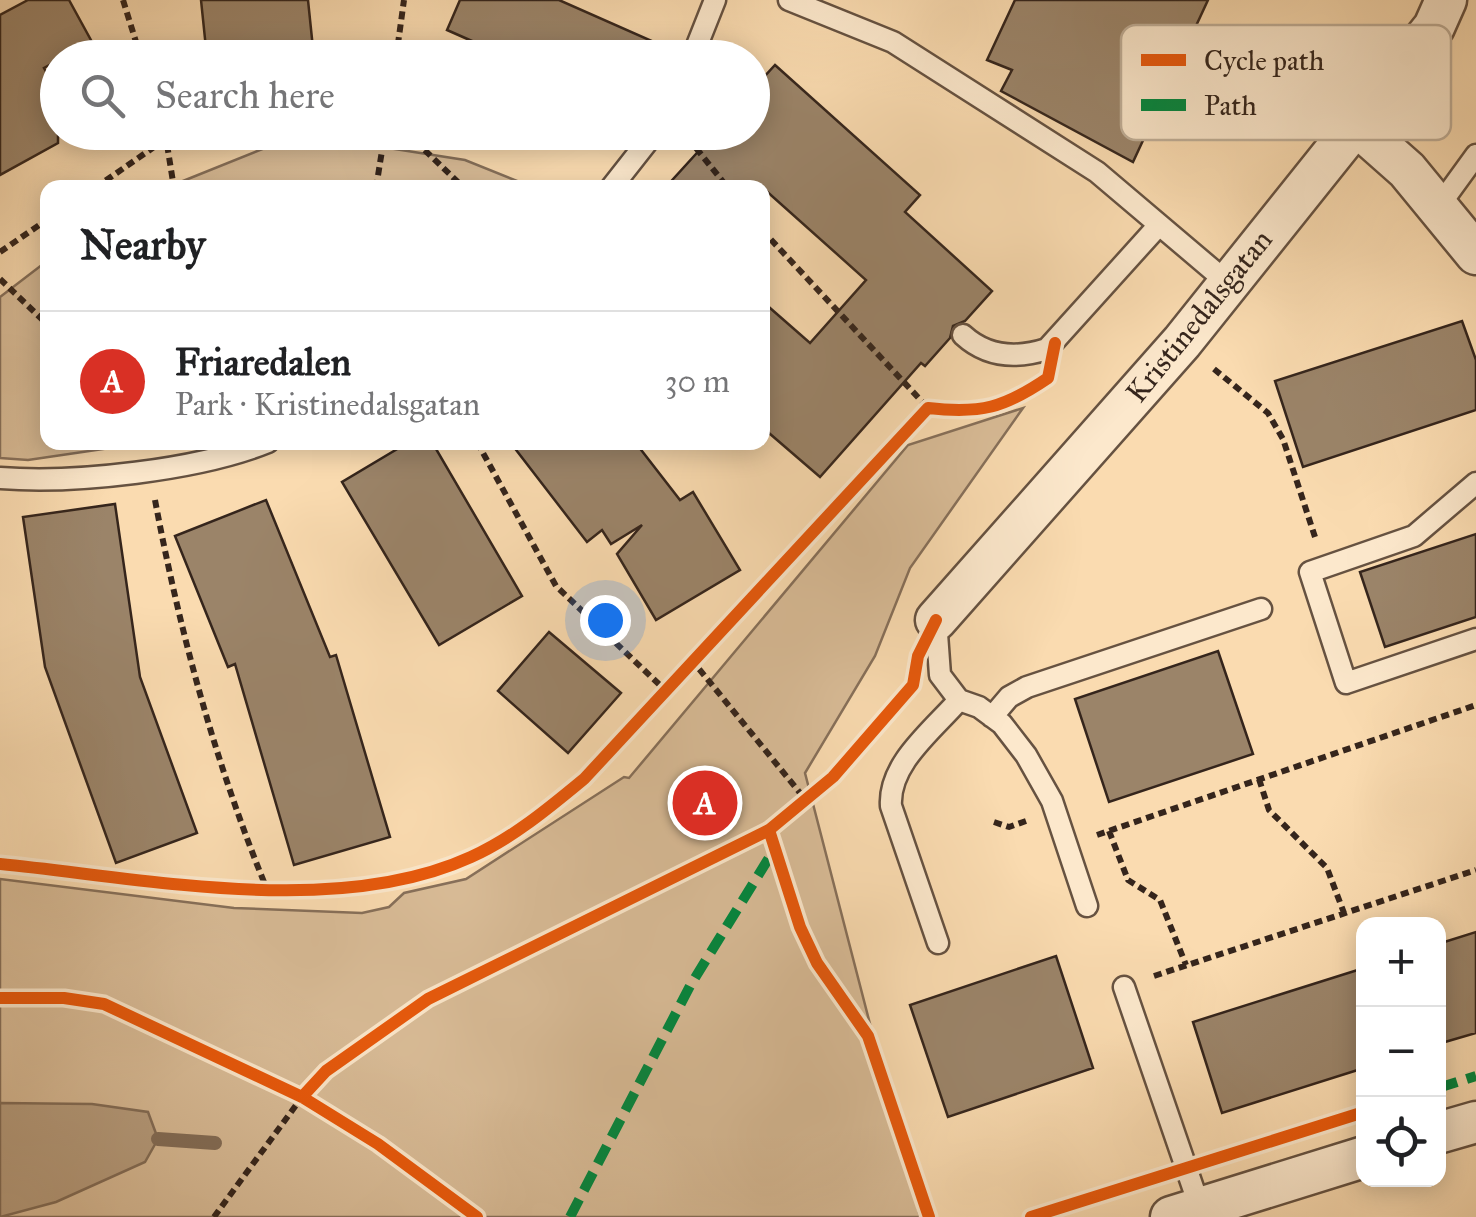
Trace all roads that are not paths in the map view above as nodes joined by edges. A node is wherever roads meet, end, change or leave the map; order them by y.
1 (715, 0) edge
2 (789, 0) edge
3 (1446, 0) edge
4 (828, 7) edge
5 (1435, 25) edge
6 (699, 40) edge
7 (1342, 140) edge
8 (1371, 140) edge
9 (641, 150) edge
10 (1476, 155) edge
11 (617, 180) edge
12 (1439, 206) junction
13 (1159, 225) junction
14 (1476, 254) edge
15 (1228, 283) junction
16 (962, 335) dead end
17 (248, 450) edge
18 (0, 478) edge
19 (1476, 483) edge
20 (1261, 609) dead end
21 (936, 620) joint
22 (1476, 640) edge
23 (959, 700) junction
24 (992, 717) junction
25 (1087, 906) dead end
26 (938, 943) dead end
27 (1124, 987) road end
28 (1476, 1122) edge
29 (1446, 1131) edge
30 (1356, 1160) edge
31 (1185, 1213) edge

1 - 6 lane
2 - 4 lane
3 - 5 street, Kristinedalsgatan
4 - 13 lane
7 - 15 street, Kristinedalsgatan
8 - 12 street
9 - 11 lane
10 - 12 lane
12 - 14 street
13 - 15 lane
13 - 16 lane
15 - 21 street, Kristinedalsgatan
17 - 18 lane
19 - 22 lane
20 - 24 lane
21 - 23 lane
23 - 24 lane
23 - 26 lane
24 - 25 lane
27 - 31 lane
28 - 29 street
30 - 31 street

